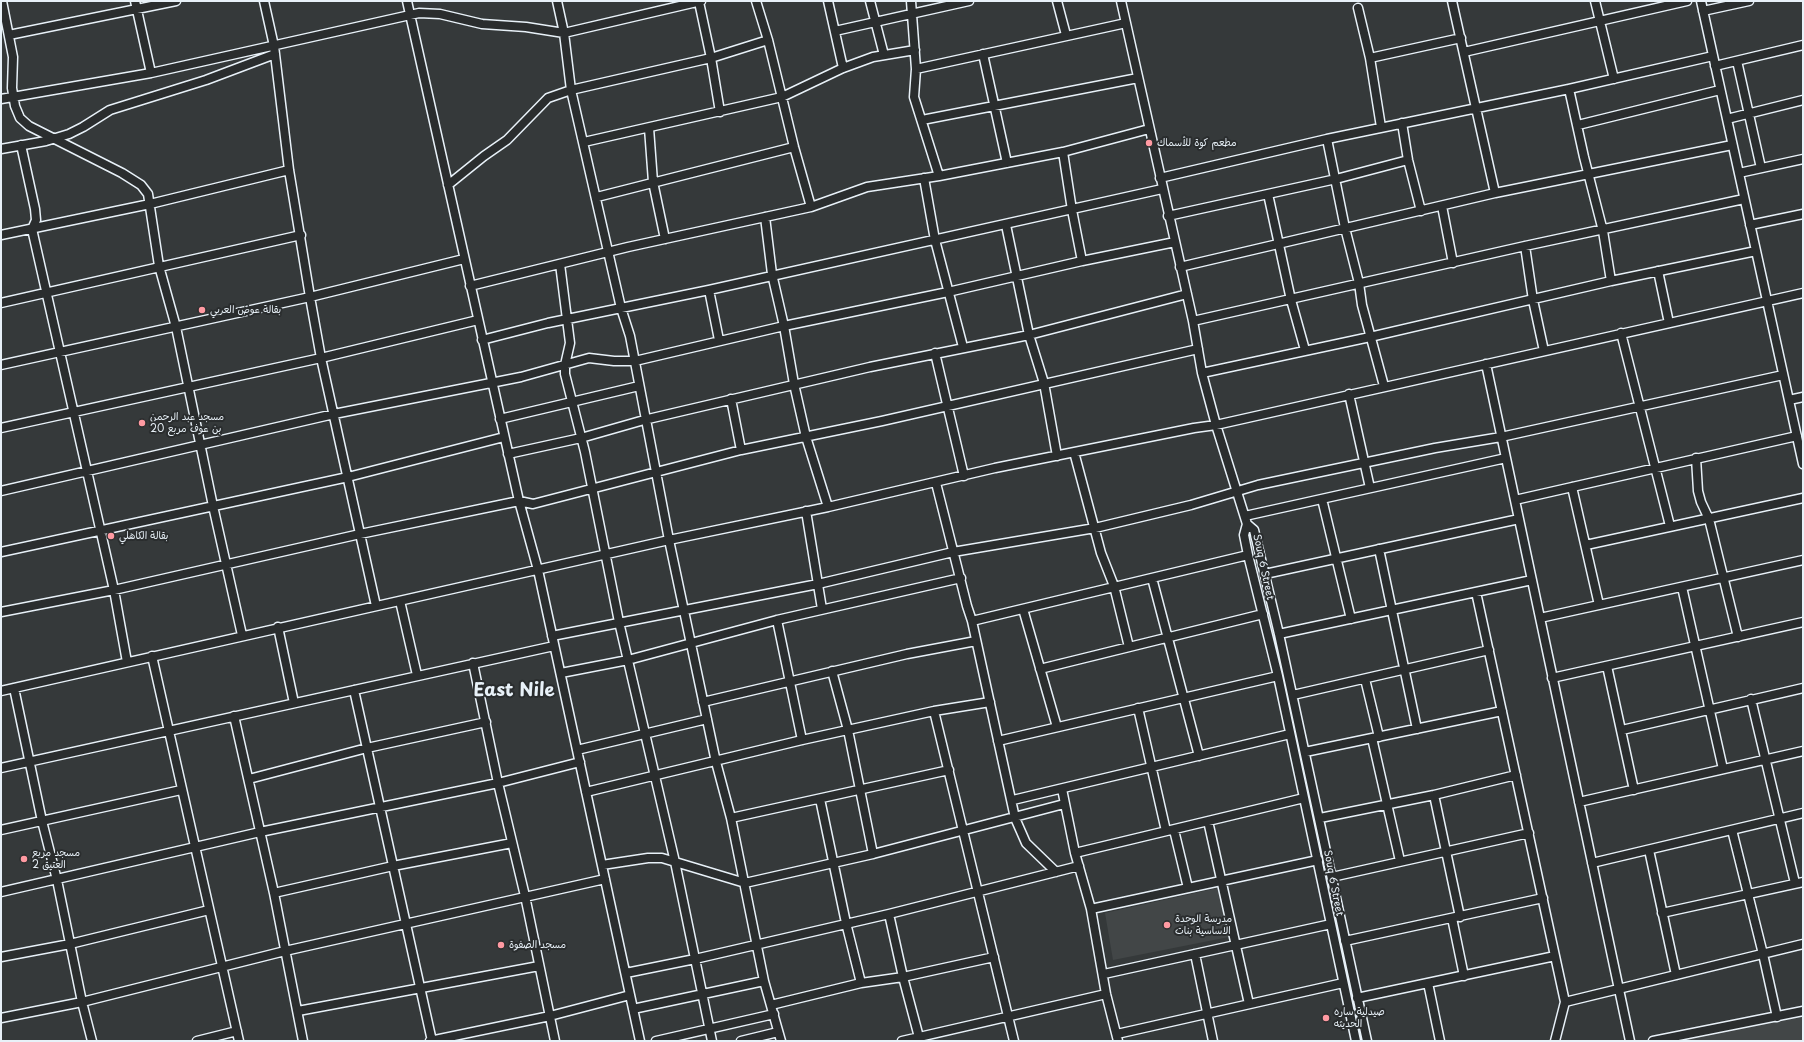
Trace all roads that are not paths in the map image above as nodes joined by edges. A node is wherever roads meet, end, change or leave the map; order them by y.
1 (2, 1) edge
2 (176, 1) edge
3 (264, 1) edge
4 (407, 1) edge
5 (557, 1) edge
6 (700, 1) edge
7 (756, 1) edge
8 (828, 1) edge
9 (870, 1) edge
10 (911, 1) edge
11 (969, 1) edge
12 (1057, 1) edge
13 (1121, 1) edge
14 (1452, 1) edge
15 (1595, 1) edge
16 (1687, 1) edge
17 (1701, 1) edge
18 (1749, 1) edge
19 (136, 5) edge
20 (1358, 8) dead end
21 (1703, 11) junction
22 (913, 13) junction
23 (410, 16) junction
24 (1599, 22) junction
25 (876, 23) junction
26 (1126, 23) junction
27 (835, 31) junction
28 (564, 32) junction
29 (9, 35) junction
30 (1066, 35) junction
31 (1461, 38) junction
32 (768, 40) junction
33 (1803, 45) edge
34 (275, 50) junction
35 (915, 50) junction
36 (1464, 52) junction
37 (983, 54) junction
38 (884, 55) junction
39 (1713, 56) junction
40 (711, 58) junction
41 (1370, 58) junction
42 (1737, 61) junction
43 (1715, 66) junction
44 (843, 68) junction
45 (916, 69) junction
46 (151, 73) junction
47 (1138, 78) junction
48 (1614, 79) junction
49 (1569, 89) junction
50 (571, 90) junction
51 (1720, 90) junction
52 (13, 96) junction
53 (782, 97) junction
54 (1, 99) edge
55 (1803, 100) edge
56 (993, 106) junction
57 (1476, 109) junction
58 (720, 112) junction
59 (1749, 114) junction
60 (1727, 119) junction
61 (922, 120) junction
62 (1402, 123) junction
63 (1578, 124) junction
64 (1381, 127) junction
65 (649, 128) junction
66 (1149, 129) junction
67 (55, 138) junction
68 (1327, 139) junction
69 (584, 142) junction
70 (21, 145) junction
71 (1732, 145) junction
72 (794, 147) junction
73 (1, 149) edge
74 (1063, 152) junction
75 (1803, 159) edge
76 (1408, 160) junction
77 (1007, 163) junction
78 (1761, 168) junction
79 (289, 170) junction
80 (1739, 173) junction
81 (1589, 175) junction
82 (939, 176) junction
83 (924, 178) junction
84 (1160, 178) junction
85 (1336, 179) junction
86 (653, 182) junction
87 (448, 185) junction
88 (1162, 189) junction
89 (1495, 193) junction
90 (1268, 194) junction
91 (597, 197) junction
92 (1744, 199) junction
93 (150, 204) junction
94 (1442, 206) junction
95 (811, 207) junction
96 (1072, 210) junction
97 (1421, 211) junction
98 (1803, 214) edge
99 (1168, 216) junction
100 (765, 217) junction
101 (1006, 225) junction
102 (1750, 225) junction
103 (1345, 228) junction
104 (32, 229) junction
105 (1602, 230) junction
106 (1, 235) edge
107 (301, 235) junction
108 (665, 239) junction
109 (935, 240) junction
110 (1175, 242) junction
111 (1277, 244) junction
112 (1525, 246) junction
113 (1756, 251) junction
114 (609, 252) junction
115 (464, 259) junction
116 (1082, 261) junction
117 (1453, 263) junction
118 (560, 264) junction
119 (159, 266) junction
120 (1180, 266) junction
121 (1658, 271) junction
122 (772, 274) junction
123 (1018, 275) junction
124 (1612, 281) junction
125 (1359, 283) junction
126 (470, 286) junction
127 (709, 290) junction
128 (46, 292) junction
129 (948, 292) junction
130 (1803, 293) edge
131 (1187, 294) junction
132 (310, 297) junction
133 (1291, 300) junction
134 (1533, 300) junction
135 (1767, 301) junction
136 (1, 303) edge
137 (621, 308) junction
138 (478, 320) junction
139 (567, 320) junction
140 (1193, 321) junction
141 (1669, 323) junction
142 (176, 326) junction
143 (784, 326) junction
144 (1621, 334) junction
145 (1029, 335) junction
146 (1370, 337) junction
147 (482, 340) junction
148 (719, 340) junction
149 (963, 347) junction
150 (1198, 349) junction
151 (1305, 350) junction
152 (59, 351) junction
153 (1544, 351) junction
154 (935, 353) junction
155 (321, 358) junction
156 (635, 361) junction
157 (1486, 364) junction
158 (1, 365) edge
159 (565, 365) junction
160 (1202, 373) junction
161 (1783, 375) junction
162 (492, 383) junction
163 (1044, 383) junction
164 (794, 384) junction
165 (639, 386) junction
166 (1384, 386) junction
167 (189, 387) junction
168 (1349, 394) junction
169 (1803, 397) edge
170 (731, 399) junction
171 (1789, 400) junction
172 (572, 403) junction
173 (946, 406) junction
174 (1639, 407) junction
175 (72, 412) junction
176 (334, 414) junction
177 (500, 419) junction
178 (644, 420) junction
179 (1216, 425) junction
180 (1, 428) edge
181 (1797, 436) junction
182 (504, 437) junction
183 (806, 437) junction
184 (1501, 437) junction
185 (581, 438) junction
186 (200, 444) junction
187 (741, 450) junction
188 (1074, 452) junction
189 (508, 454) junction
190 (1057, 456) junction
191 (1506, 458) junction
192 (1696, 458) junction
193 (1803, 461) edge
194 (1364, 463) junction
195 (1655, 467) junction
196 (88, 471) junction
197 (655, 471) junction
198 (964, 476) junction
199 (348, 477) junction
200 (936, 483) junction
201 (1572, 487) junction
202 (592, 488) junction
203 (1370, 488) junction
204 (1238, 490) junction
205 (1, 491) edge
206 (1803, 498) edge
207 (1322, 499) junction
208 (1515, 500) junction
209 (518, 501) junction
210 (213, 506) junction
211 (828, 507) junction
212 (806, 511) junction
213 (1519, 519) junction
214 (1709, 519) junction
215 (1246, 520) junction
216 (1670, 526) junction
217 (1095, 528) junction
218 (101, 531) junction
219 (360, 534) junction
220 (669, 540) junction
221 (1586, 545) junction
222 (1379, 549) junction
223 (1, 552) edge
224 (953, 552) junction
225 (606, 555) junction
226 (1248, 555) junction
227 (1336, 558) junction
228 (1803, 560) edge
229 (227, 565) junction
230 (538, 570) junction
231 (1265, 574) junction
232 (961, 578) junction
233 (1152, 578) junction
234 (1724, 578) junction
235 (1532, 580) junction
236 (818, 584) junction
237 (1114, 586) junction
238 (1682, 587) junction
239 (114, 590) junction
240 (1476, 592) junction
241 (400, 600) junction
242 (1599, 605) junction
243 (376, 606) junction
244 (822, 609) junction
245 (1023, 609) junction
246 (685, 610) junction
247 (1393, 610) junction
248 (1, 612) edge
249 (1263, 614) junction
250 (1540, 618) junction
251 (1351, 619) junction
252 (776, 620) junction
253 (972, 621) junction
254 (619, 622) junction
255 (1803, 622) edge
256 (278, 627) junction
257 (1279, 634) junction
258 (242, 635) junction
259 (552, 636) junction
260 (1169, 637) junction
261 (1738, 637) junction
262 (976, 641) junction
263 (692, 642) junction
264 (554, 646) junction
265 (1695, 646) junction
266 (1129, 647) junction
267 (1489, 650) junction
268 (152, 656) junction
269 (628, 660) junction
270 (127, 662) junction
271 (473, 663) junction
272 (1607, 666) junction
273 (1040, 669) junction
274 (1405, 670) junction
275 (832, 671) junction
276 (560, 673) junction
277 (417, 675) junction
278 (1278, 676) junction
279 (1552, 678) junction
280 (1365, 679) junction
281 (790, 681) junction
282 (14, 688) junction
283 (1803, 688) edge
284 (1, 690) edge
285 (354, 690) junction
286 (1293, 695) junction
287 (1185, 698) junction
288 (1752, 699) junction
289 (703, 702) junction
290 (990, 702) junction
291 (294, 703) junction
292 (1138, 708) junction
293 (1709, 710) junction
294 (934, 711) junction
295 (1502, 711) junction
296 (234, 716) junction
297 (707, 718) junction
298 (486, 722) junction
299 (1057, 727) junction
300 (1417, 729) junction
301 (170, 730) junction
302 (848, 730) junction
303 (1622, 730) junction
304 (645, 734) junction
305 (1290, 734) junction
306 (1376, 738) junction
307 (802, 740) junction
308 (998, 741) junction
309 (368, 748) junction
310 (577, 750) junction
311 (1803, 751) edge
312 (1305, 752) junction
313 (1199, 756) junction
314 (1766, 759) junction
315 (30, 761) junction
316 (580, 762) junction
317 (716, 762) junction
318 (1, 768) edge
319 (1151, 768) junction
320 (1723, 769) junction
321 (949, 770) junction
322 (1516, 775) junction
323 (654, 777) junction
324 (249, 779) junction
325 (498, 782) junction
326 (1062, 789) junction
327 (181, 790) junction
328 (1634, 790) junction
329 (860, 791) junction
330 (586, 792) junction
331 (1434, 795) junction
332 (1304, 798) junction
333 (820, 800) junction
334 (1013, 800) junction
335 (1579, 802) junction
336 (1064, 804) junction
337 (1387, 804) junction
338 (380, 807) junction
339 (1803, 813) edge
340 (731, 818) junction
341 (1015, 818) junction
342 (1320, 818) junction
343 (1779, 819) junction
344 (42, 821) junction
345 (1208, 821) junction
346 (1, 830) edge
347 (964, 830) junction
348 (1732, 830) junction
349 (1170, 831) junction
350 (260, 832) junction
351 (1529, 833) junction
352 (512, 843) junction
353 (195, 848) junction
354 (1649, 850) junction
355 (1447, 852) junction
356 (1075, 853) junction
357 (873, 854) junction
358 (1318, 860) junction
359 (675, 862) junction
360 (834, 862) junction
361 (1400, 862) junction
362 (1592, 863) junction
363 (602, 865) junction
364 (393, 866) junction
365 (1079, 866) junction
366 (1056, 872) junction
367 (1332, 877) junction
368 (605, 879) junction
369 (58, 880) junction
370 (1222, 880) junction
371 (1799, 882) edge
372 (745, 883) junction
373 (1188, 888) junction
374 (1, 892) edge
375 (980, 892) junction
376 (274, 893) junction
377 (1748, 894) junction
378 (525, 896) junction
379 (1543, 898) junction
380 (1091, 909) junction
381 (209, 910) junction
382 (1662, 913) junction
383 (889, 914) junction
384 (1456, 917) junction
385 (846, 923) junction
386 (406, 924) junction
387 (1331, 924) junction
388 (1345, 942) junction
389 (70, 944) junction
390 (757, 944) junction
391 (1236, 944) junction
392 (1803, 946) edge
393 (286, 951) junction
394 (1195, 954) junction
395 (1763, 954) junction
396 (1555, 956) junction
397 (1, 957) edge
398 (994, 957) junction
399 (695, 959) junction
400 (539, 966) junction
401 (222, 968) junction
402 (626, 973) junction
403 (1104, 974) junction
404 (1676, 975) junction
405 (1464, 976) junction
406 (903, 977) junction
407 (764, 981) junction
408 (861, 983) junction
409 (1343, 983) junction
410 (1428, 983) junction
411 (420, 988) junction
412 (1619, 989) junction
413 (1106, 994) junction
414 (630, 995) junction
415 (703, 995) junction
416 (1357, 998) junction
417 (82, 1002) junction
418 (1565, 1002) junction
419 (1250, 1004) junction
420 (771, 1005) junction
421 (633, 1009) junction
422 (298, 1011) junction
423 (1803, 1011) edge
424 (1207, 1013) junction
425 (774, 1014) junction
426 (550, 1016) junction
427 (1777, 1017) junction
428 (1, 1018) edge
429 (1009, 1018) junction
430 (710, 1029) junction
431 (237, 1031) junction
432 (778, 1032) junction
433 (1117, 1037) edge
434 (920, 1039) edge
435 (1353, 1039) edge
436 (92, 1041) edge
437 (197, 1041) edge
438 (239, 1041) edge
439 (303, 1041) edge
440 (432, 1041) edge
441 (555, 1041) edge
442 (640, 1041) edge
443 (656, 1041) edge
444 (712, 1041) edge
445 (741, 1041) edge
446 (781, 1041) edge
447 (902, 1041) edge
448 (1014, 1041) edge
449 (1213, 1041) edge
450 (1367, 1041) edge
451 (1440, 1041) edge
452 (1555, 1041) edge
453 (1630, 1041) edge
454 (1652, 1041) edge

1 - 29 street
2 - 19 street
3 - 34 street
4 - 23 street
5 - 28 street
6 - 28 street
6 - 40 street
7 - 32 street
8 - 27 street
9 - 25 street
10 - 22 street
11 - 22 street
12 - 30 street
13 - 26 street
14 - 31 street
15 - 24 street
16 - 24 street
17 - 21 street
18 - 21 street
19 - 29 street
19 - 46 street
20 - 41 street
21 - 39 street
22 - 25 street
22 - 35 street
23 - 28 street
23 - 34 street
23 - 87 street
24 - 36 street
24 - 48 street
25 - 27 street
25 - 38 street
26 - 30 street
26 - 47 street
27 - 44 street
28 - 50 street
29 - 52 street
30 - 37 street
31 - 36 street
31 - 41 street
32 - 40 street
32 - 53 street
33 - 42 street
34 - 46 street
34 - 67 street
34 - 79 street
35 - 38 street
35 - 45 street
36 - 57 street
37 - 45 street
37 - 56 street
38 - 44 street
39 - 43 street
39 - 48 street
40 - 50 street
40 - 58 street
41 - 64 street
42 - 43 street
42 - 59 street
43 - 51 street
44 - 53 street
45 - 61 street
46 - 52 street
47 - 56 street
47 - 66 street
48 - 49 street
49 - 57 street
49 - 63 street
50 - 69 street
50 - 87 street
51 - 60 street
51 - 63 street
52 - 54 street
52 - 67 street
53 - 58 street
53 - 72 street
55 - 59 street
56 - 61 street
56 - 77 street
57 - 62 street
57 - 89 street
58 - 65 street
59 - 60 street
59 - 78 street
60 - 71 street
61 - 82 street
62 - 64 street
62 - 76 street
63 - 81 street
64 - 68 street
65 - 69 street
65 - 86 street
66 - 74 street
66 - 84 street
67 - 70 street
67 - 93 street
68 - 84 street
68 - 85 street
69 - 91 street
70 - 73 street
70 - 104 street
71 - 80 street
71 - 81 street
72 - 86 street
72 - 95 street
74 - 77 street
74 - 96 street
75 - 78 street
76 - 85 street
76 - 97 street
77 - 82 street
78 - 80 street
79 - 93 street
79 - 107 street
80 - 92 street
81 - 89 street
81 - 105 street
82 - 83 street
83 - 95 street
83 - 109 street
84 - 88 street
85 - 90 street
85 - 103 street
86 - 91 street
86 - 108 street
87 - 115 street
88 - 96 street
88 - 99 street
89 - 94 street
90 - 99 street
90 - 111 street
91 - 114 street
92 - 102 street
92 - 105 street
93 - 104 street
93 - 119 street
94 - 97 street
94 - 117 street
95 - 100 street
96 - 101 street
96 - 116 street
97 - 103 street
98 - 102 street
99 - 110 street
100 - 108 street
100 - 122 street
101 - 109 street
101 - 123 street
102 - 113 street
103 - 111 street
103 - 125 street
104 - 106 street
104 - 128 street
105 - 112 street
105 - 124 street
107 - 119 street
107 - 132 street
108 - 114 street
109 - 122 street
109 - 129 street
110 - 116 street
110 - 120 street
111 - 120 street
111 - 133 street
112 - 117 street
112 - 134 street
113 - 121 street
113 - 135 street
114 - 118 street
114 - 137 street
115 - 126 street
115 - 132 street
116 - 123 street
117 - 125 street
118 - 126 street
118 - 139 street
119 - 128 street
119 - 142 street
120 - 131 street
121 - 124 street
121 - 141 street
122 - 127 street
122 - 143 street
123 - 129 street
123 - 145 street
124 - 134 street
125 - 133 street
125 - 146 street
126 - 138 street
127 - 137 street
127 - 148 street
128 - 136 street
128 - 152 street
129 - 143 street
129 - 149 street
130 - 135 street
131 - 140 street
131 - 145 street
132 - 142 street
132 - 155 street
133 - 140 street
133 - 151 street
134 - 146 street
134 - 153 street
135 - 141 street
135 - 161 street
137 - 139 street
137 - 156 street
138 - 147 street
138 - 155 street
139 - 147 street
139 - 159 street
140 - 150 street
141 - 144 street
142 - 152 street
142 - 167 street
143 - 148 street
143 - 164 street
144 - 153 street
144 - 174 street
145 - 149 street
145 - 163 street
146 - 151 street
146 - 166 street
147 - 162 street
148 - 156 street
149 - 154 street
150 - 160 street
150 - 163 street
151 - 160 street
152 - 158 street
152 - 175 street
153 - 157 street
154 - 164 street
154 - 173 street
155 - 167 street
155 - 176 street
156 - 159 street
156 - 165 street
157 - 166 street
157 - 184 street
159 - 162 street
159 - 172 street
160 - 179 street
161 - 171 street
161 - 174 street
162 - 176 street
162 - 177 street
163 - 173 street
163 - 190 street
164 - 170 street
164 - 183 street
165 - 172 street
165 - 178 street
166 - 168 street
167 - 175 street
167 - 186 street
168 - 179 street
168 - 194 street
169 - 171 street
170 - 178 street
170 - 187 street
171 - 181 street
172 - 177 street
172 - 185 street
173 - 183 street
173 - 198 street
174 - 184 street
174 - 195 street
175 - 180 street
175 - 196 street
176 - 186 street
176 - 199 street
177 - 182 street
178 - 185 street
178 - 197 street
179 - 188 street
179 - 204 street
181 - 192 street
181 - 193 street
182 - 189 street
182 - 199 street
183 - 187 street
183 - 211 street
184 - 191 street
184 - 194 street
185 - 189 street
185 - 202 street
186 - 196 street
186 - 210 street
187 - 197 street
188 - 190 street
188 - 217 street
189 - 209 street
190 - 198 street
191 - 203 street
191 - 208 street
192 - 195 street
192 - 214 street
194 - 203 street
194 - 204 street
195 - 201 street
195 - 216 street
196 - 205 street
196 - 218 street
197 - 202 street
197 - 220 street
198 - 200 street
199 - 210 street
199 - 219 street
200 - 211 street
200 - 224 street
201 - 208 street
201 - 221 street
202 - 209 street
202 - 225 street
203 - 207 street
204 - 215 street
204 - 217 street
206 - 214 street
207 - 215 street
207 - 227 street
208 - 213 street
209 - 219 street
209 - 230 street
210 - 218 street
210 - 229 street
211 - 212 street
212 - 220 street
212 - 236 street
213 - 222 street
213 - 235 street
214 - 216 street
214 - 234 street
215 - 226 street, Souq 6 Street
215 - 231 street, Souq 6 Street
216 - 221 street
217 - 224 street
217 - 237 street
218 - 223 street
218 - 239 street
219 - 229 street
219 - 243 street
220 - 225 street
220 - 246 street
221 - 242 street
222 - 227 street
222 - 247 street
224 - 232 street
224 - 236 street
225 - 230 street
225 - 254 street
226 - 233 street
226 - 249 street, Souq 6 Street
227 - 231 street
227 - 251 street
228 - 234 street
229 - 239 street
229 - 258 street
230 - 241 street
230 - 259 street
231 - 257 street, Souq 6 Street
232 - 244 street
232 - 253 street
233 - 237 street
233 - 260 street
234 - 238 street
234 - 261 street
235 - 240 street
235 - 250 street
236 - 244 street
236 - 246 street
237 - 245 street
237 - 266 street
238 - 242 street
238 - 265 street
239 - 248 street
239 - 270 street
240 - 247 street
240 - 267 street
241 - 243 street
241 - 277 street
242 - 250 street
243 - 256 street
244 - 252 street
245 - 253 street
245 - 273 street
246 - 254 street
246 - 263 street
247 - 251 street
247 - 274 street
249 - 260 street
249 - 278 street, Souq 6 Street
250 - 279 street
251 - 257 street
252 - 263 street
252 - 281 street
253 - 262 street
254 - 259 street
254 - 269 street
255 - 261 street
256 - 258 street
256 - 291 street
257 - 286 street, Souq 6 Street
258 - 268 street
259 - 264 street
260 - 266 street
260 - 287 street
261 - 265 street
262 - 275 street
262 - 290 street
263 - 269 street
263 - 289 street
264 - 271 street
264 - 276 street
265 - 272 street
265 - 293 street
266 - 273 street
267 - 274 street
267 - 295 street
268 - 270 street
268 - 301 street
269 - 276 street
269 - 304 street
270 - 282 street
271 - 277 street
271 - 298 street
272 - 279 street
272 - 303 street
273 - 299 street
274 - 280 street
274 - 300 street
275 - 281 street
275 - 302 street
276 - 310 street
277 - 285 street
278 - 287 street
278 - 305 street, Souq 6 Street
279 - 335 street
280 - 286 street
280 - 306 street
281 - 289 street
281 - 307 street
282 - 284 street
282 - 315 street
283 - 288 street
285 - 291 street
285 - 309 street
286 - 312 street, Souq 6 Street
287 - 292 street
287 - 313 street
288 - 293 street
288 - 314 street
289 - 297 street
290 - 294 street
290 - 308 street
291 - 296 street
292 - 299 street
292 - 319 street
293 - 303 street
293 - 320 street
294 - 302 street
294 - 321 street
295 - 300 street
295 - 322 street
296 - 301 street
296 - 324 street
297 - 304 street
297 - 317 street
298 - 309 street
298 - 325 street
299 - 308 street
300 - 306 street
301 - 315 street
301 - 327 street
302 - 307 street
302 - 329 street
303 - 328 street
304 - 310 street
304 - 323 street
305 - 313 street
305 - 332 street, Souq 6 Street
306 - 312 street
306 - 337 street
307 - 317 street
308 - 334 street
309 - 324 street
309 - 338 street
310 - 316 street
311 - 314 street
312 - 342 street, Souq 6 Street
313 - 319 street
314 - 320 street
314 - 343 street
315 - 318 street
315 - 344 street
316 - 325 street
316 - 330 street
317 - 323 street
317 - 340 street
319 - 326 street
319 - 349 street
320 - 328 street
321 - 329 street
321 - 347 street
322 - 331 street
322 - 351 street
323 - 330 street
323 - 359 street
324 - 350 street
325 - 338 street
325 - 352 street
326 - 334 street
326 - 336 street
327 - 344 street
327 - 353 street
328 - 335 street
329 - 333 street
329 - 357 street
330 - 363 street
331 - 337 street
331 - 355 street
332 - 345 street
332 - 358 street, Souq 6 Street
333 - 340 street
333 - 360 street
334 - 341 street
335 - 362 street
336 - 341 street
336 - 356 street
337 - 342 street
337 - 361 street
338 - 350 street
338 - 364 street
339 - 343 street
340 - 372 street
341 - 347 street
341 - 366 street
342 - 367 street, Souq 6 Street
343 - 348 street
343 - 371 street
344 - 346 street
344 - 369 street
345 - 349 street
345 - 370 street
347 - 357 street
347 - 375 street
348 - 354 street
348 - 377 street
349 - 356 street
349 - 373 street
350 - 353 street
350 - 376 street
351 - 355 street
351 - 379 street
352 - 364 street
352 - 378 street
353 - 369 street
353 - 381 street
354 - 362 street
354 - 382 street
355 - 361 street
355 - 384 street
356 - 365 street
357 - 360 street
358 - 370 street
358 - 387 street, Souq 6 Street
359 - 363 street
359 - 372 street
359 - 399 street
360 - 372 street
360 - 385 street
361 - 367 street
362 - 412 street
363 - 368 street
364 - 376 street
364 - 386 street
365 - 366 street
365 - 380 street
366 - 375 street
367 - 388 street, Souq 6 Street
368 - 378 street
368 - 402 street
369 - 374 street
369 - 389 street
370 - 373 street
370 - 391 street
371 - 377 street
372 - 390 street
373 - 380 street
375 - 383 street
375 - 398 street
376 - 393 street
377 - 382 street
377 - 395 street
378 - 386 street
378 - 400 street
379 - 384 street
379 - 396 street
380 - 403 street
381 - 389 street
381 - 401 street
382 - 404 street
383 - 385 street
383 - 406 street
384 - 388 street
384 - 405 street
385 - 390 street
385 - 408 street
386 - 393 street
386 - 411 street
387 - 391 street
387 - 409 street, Souq 6 Street
388 - 416 street, Souq 6 Street
389 - 397 street
389 - 417 street
390 - 399 street
390 - 407 street
391 - 394 street
391 - 419 street
392 - 395 street
393 - 401 street
393 - 422 street
394 - 403 street
394 - 424 street
395 - 404 street
395 - 427 street
396 - 405 street
396 - 418 street
398 - 406 street
398 - 429 street
399 - 402 street
399 - 415 street
400 - 411 street
400 - 426 street
401 - 417 street
401 - 431 street
402 - 414 street
403 - 413 street
404 - 412 street
405 - 410 street
406 - 408 street
406 - 434 street
407 - 415 street
407 - 420 street
408 - 420 street
409 - 419 street
409 - 435 street, Souq 6 Street
410 - 416 street
410 - 451 street
411 - 422 street
411 - 440 street
412 - 418 street
412 - 453 street
413 - 429 street
413 - 433 street
414 - 421 street
414 - 426 street
415 - 421 street
415 - 430 street
416 - 450 street, Souq 6 Street
417 - 428 street
417 - 436 street
418 - 452 street
419 - 424 street
420 - 425 street
421 - 442 street
422 - 439 street
423 - 427 street
424 - 433 street
424 - 449 street
425 - 430 street
425 - 432 street
426 - 440 street
426 - 441 street
427 - 454 street
429 - 434 street
429 - 448 street
430 - 443 street
430 - 444 street
431 - 437 street
431 - 438 street
432 - 445 street
432 - 446 street
434 - 447 street

